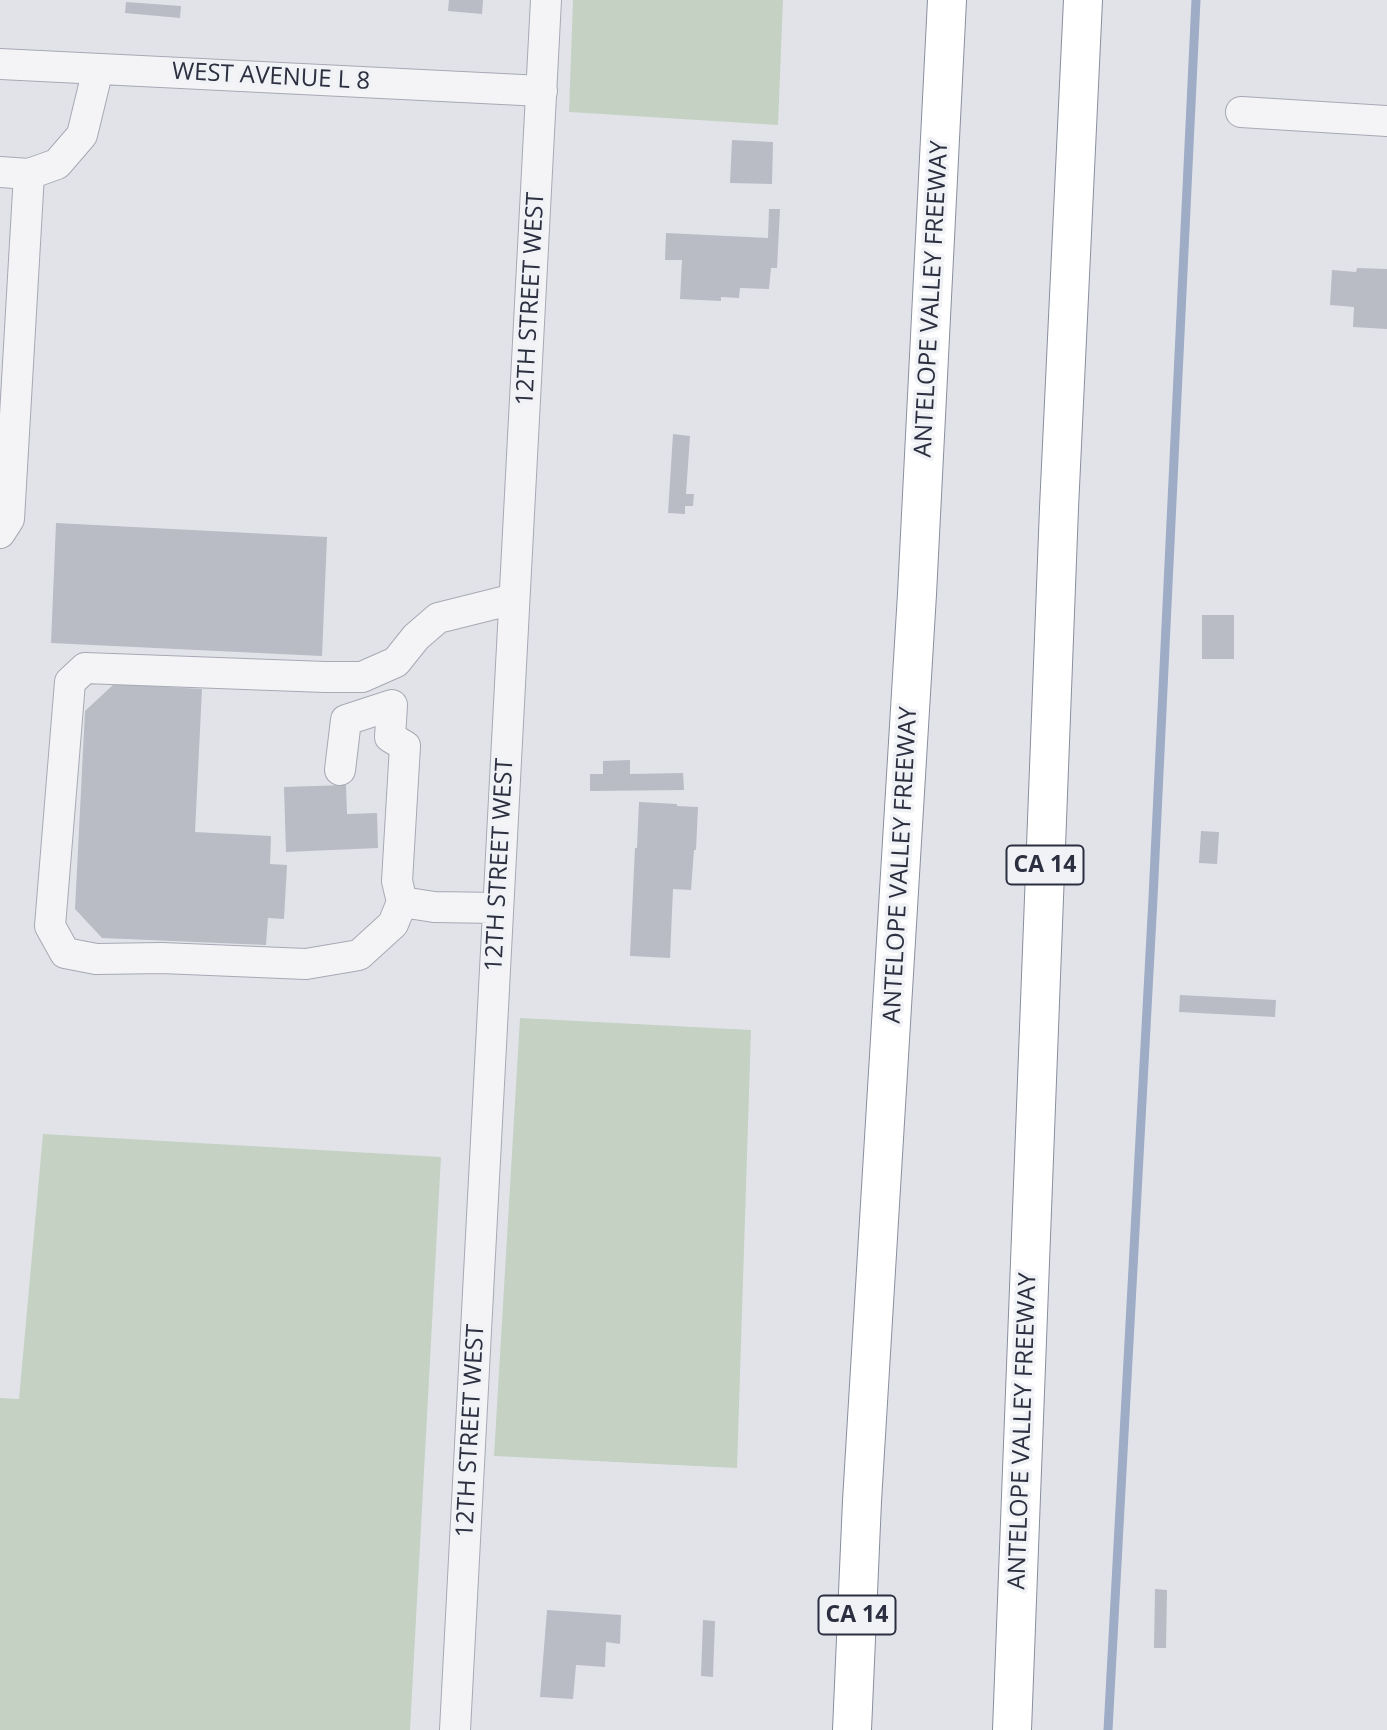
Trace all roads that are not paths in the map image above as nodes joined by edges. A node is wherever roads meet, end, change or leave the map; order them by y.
1 (546, 0) edge
2 (947, 0) edge
3 (1083, 0) edge
4 (0, 64) edge
5 (99, 69) junction
6 (542, 91) junction
7 (1241, 112) dead end
8 (1387, 121) edge
9 (0, 172) edge
10 (29, 174) junction
11 (0, 533) edge
12 (514, 599) junction
13 (396, 662) junction
14 (391, 710) junction
15 (341, 770) dead end
16 (402, 902) junction
17 (498, 908) junction
18 (862, 1500) junction
19 (455, 1730) edge
20 (834, 1730) edge
21 (852, 1730) edge
22 (1012, 1730) edge

1 - 6 street, 12TH STREET WEST
2 - 18 highway, ANTELOPE VALLEY FREEWAY / CA 14
3 - 22 highway, ANTELOPE VALLEY FREEWAY / CA 14
4 - 5 street, WEST AVENUE L 8
5 - 6 street, WEST AVENUE L 8
5 - 10 street
6 - 12 street, 12TH STREET WEST
7 - 8 street
9 - 10 street
10 - 11 street
12 - 13 street
12 - 17 street, 12TH STREET WEST
13 - 14 street
13 - 16 street
14 - 15 street
14 - 16 street
16 - 17 street
17 - 19 street, 12TH STREET WEST
18 - 20 highway
18 - 21 highway, ANTELOPE VALLEY FREEWAY / CA 14

